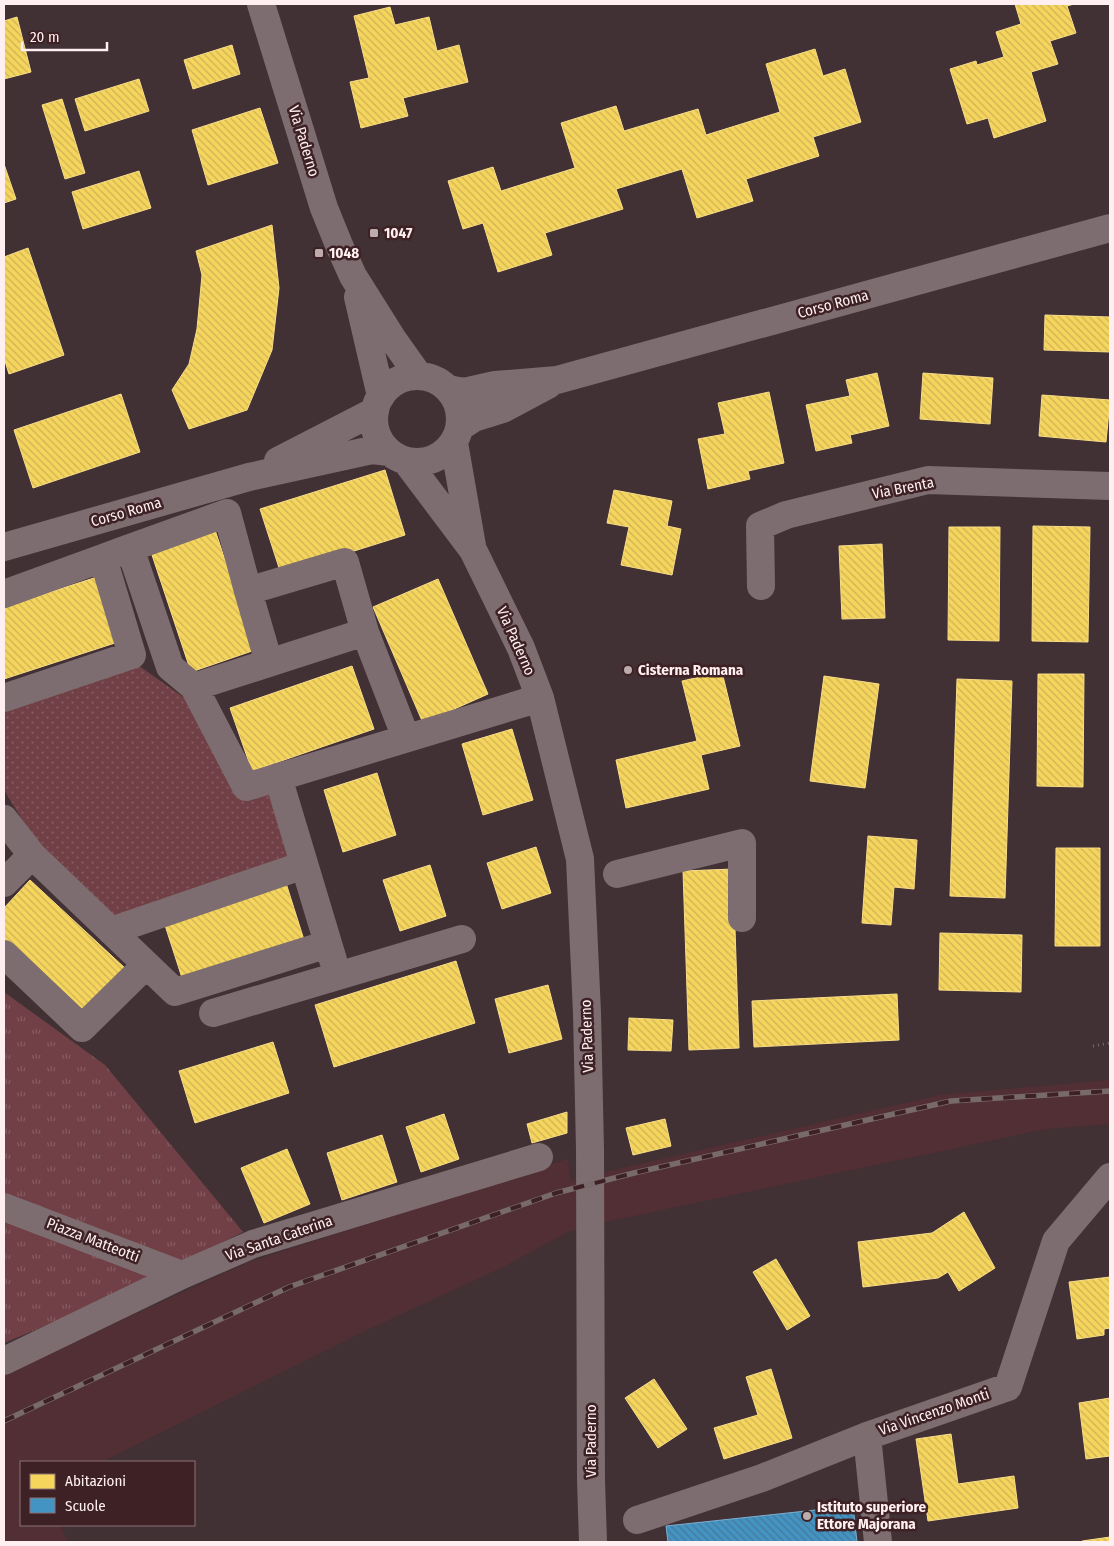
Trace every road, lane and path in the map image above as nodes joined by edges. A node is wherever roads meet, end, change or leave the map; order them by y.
1 (261, 4) edge
2 (1110, 228) edge
3 (353, 276) junction
4 (418, 376) junction
5 (557, 380) junction
6 (448, 389) junction
7 (378, 404) junction
8 (457, 436) junction
9 (398, 457) junction
10 (249, 477) junction
11 (1110, 486) edge
12 (5, 541) edge
13 (130, 548) junction
14 (473, 550) junction
15 (103, 558) junction
16 (761, 586) dead end
17 (248, 591) junction
18 (4, 594) edge
19 (365, 632) junction
20 (132, 655) junction
21 (269, 663) junction
22 (170, 667) junction
23 (194, 687) junction
24 (4, 698) edge
25 (540, 698) junction
26 (406, 738) junction
27 (278, 777) junction
28 (4, 819) edge
29 (32, 855) junction
30 (304, 865) junction
31 (617, 874) dead end
32 (4, 883) edge
33 (742, 918) dead end
34 (111, 931) junction
35 (462, 939) dead end
36 (328, 944) junction
37 (4, 954) edge
38 (146, 965) junction
39 (337, 976) junction
40 (213, 1013) dead end
41 (1110, 1043) edge
42 (1093, 1046) dead end
43 (539, 1158) dead end
44 (1110, 1178) edge
45 (4, 1207) edge
46 (182, 1275) junction
47 (4, 1361) edge
48 (867, 1436) junction
49 (638, 1520) dead end
50 (593, 1542) edge
51 (878, 1542) edge

1 - 3 street, Via Paderno
2 - 5 street, Corso Roma
3 - 4 street, Via Paderno
3 - 7 street, Via Paderno
4 - 6 street, Corso Roma
4 - 7 street, Corso Roma
5 - 6 street, Corso Roma
5 - 8 street, Corso Roma
6 - 8 street
7 - 9 street
7 - 10 street, Corso Roma
8 - 9 street, Corso Roma
8 - 14 street, Via Paderno
9 - 10 street, Corso Roma
9 - 14 street, Via Paderno
10 - 12 street, Corso Roma
11 - 16 street, Via Brenta
13 - 15 street
13 - 17 street
13 - 22 street
14 - 25 street, Via Paderno
15 - 18 street
15 - 20 street
17 - 19 street
17 - 21 street
19 - 21 street
19 - 26 street
20 - 22 street
20 - 24 street
21 - 23 street
22 - 23 street
23 - 27 street
25 - 26 street
25 - 50 street, Via Paderno
26 - 27 street
27 - 30 street
28 - 29 street
29 - 32 street
29 - 34 street
30 - 34 street
30 - 36 street
31 - 33 street
34 - 38 street
35 - 39 street
36 - 38 street
36 - 39 street
37 - 38 street
39 - 40 street
41 - 42 path
43 - 46 street, Via Santa Caterina
44 - 48 street, Via Vincenzo Monti
45 - 46 street, Piazza Matteotti
46 - 47 street, Via Santa Caterina
48 - 49 street, Via Vincenzo Monti
48 - 51 street

